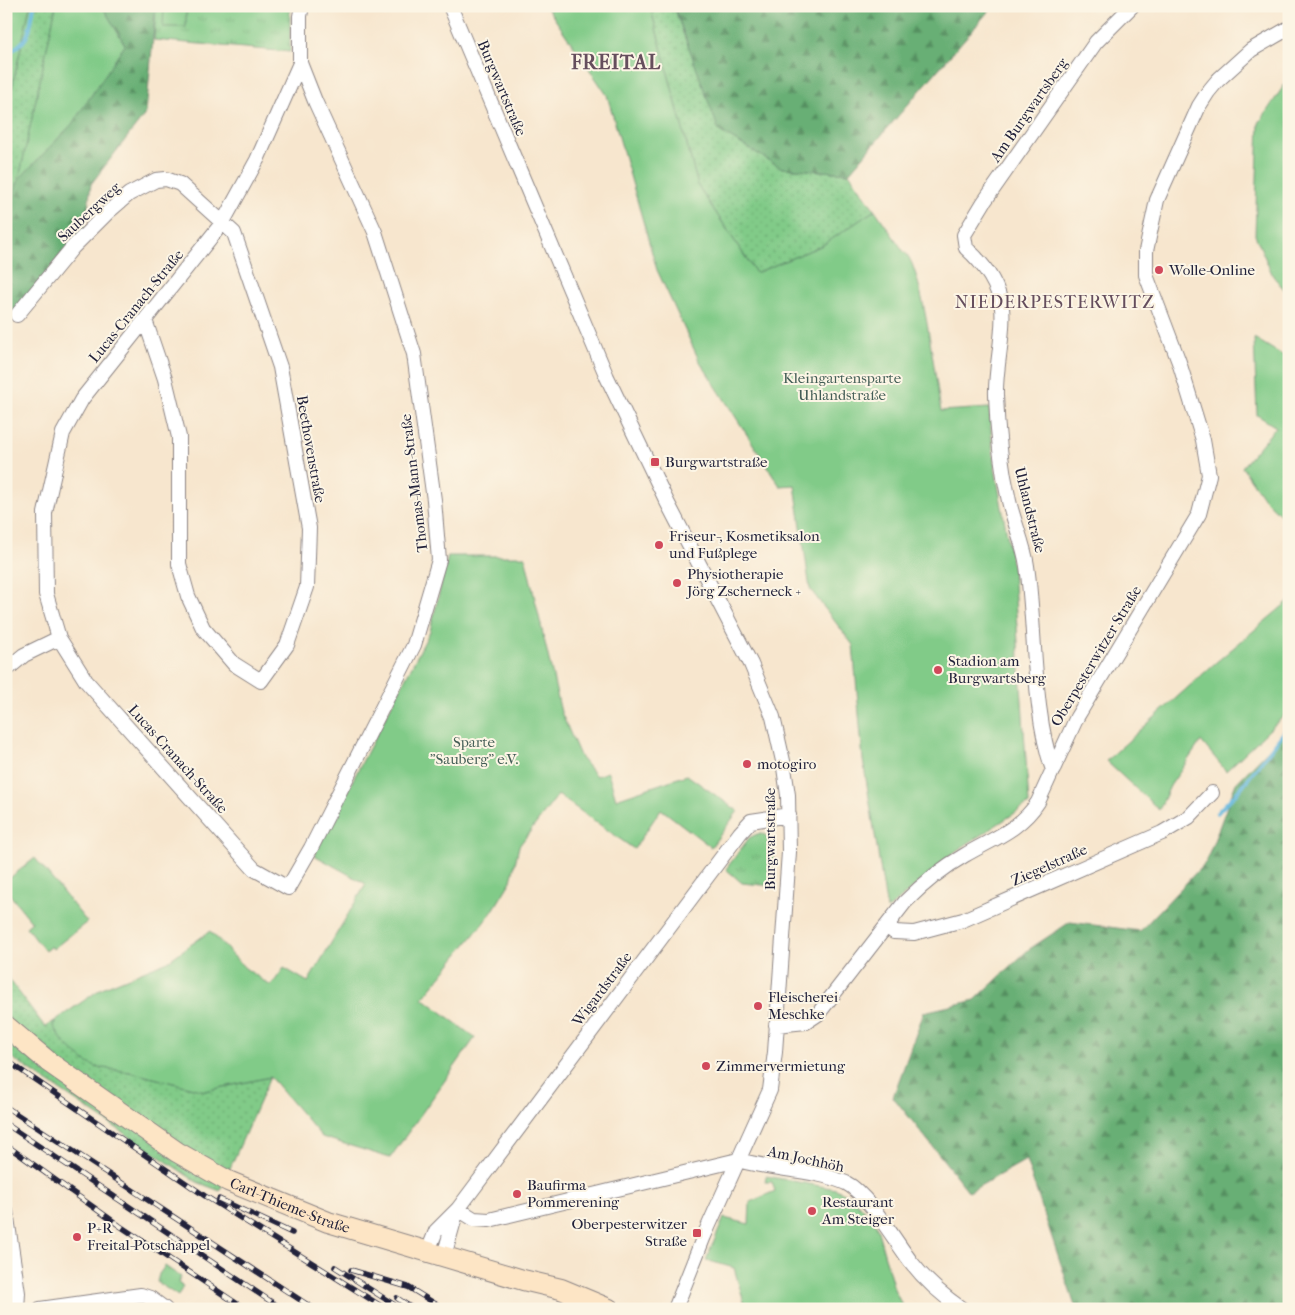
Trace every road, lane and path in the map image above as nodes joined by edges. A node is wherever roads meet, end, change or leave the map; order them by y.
1 (302, 6) edge
2 (450, 6) edge
3 (1132, 6) edge
4 (1289, 28) edge
5 (300, 63) junction
6 (223, 222) junction
7 (963, 239) joint
8 (17, 315) dead end
9 (145, 320) junction
10 (59, 638) junction
11 (6, 670) edge
12 (1053, 770) junction
13 (1212, 793) dead end
14 (789, 815) junction
15 (288, 888) joint
16 (888, 927) junction
17 (776, 1025) junction
18 (6, 1026) edge
19 (738, 1160) junction
20 (458, 1209) junction
21 (6, 1211) edge
22 (436, 1254) junction
23 (16, 1309) edge
24 (40, 1309) edge
25 (166, 1309) edge
26 (609, 1309) edge
27 (675, 1309) edge
28 (962, 1309) edge

1 - 5 street, Lucas-Cranach-Straße
2 - 14 street, Burgwartstraße
3 - 7 street, Am Burgwartsberg
4 - 12 street, Oberpesterwitzer Straße
5 - 6 street, Lucas-Cranach-Straße
5 - 15 street, Thomas-Mann-Straße
6 - 8 street, Saubergweg
6 - 9 street, Lucas-Cranach-Straße
6 - 9 street, Beethovenstraße
7 - 12 street, Uhlandstraße
9 - 10 street, Lucas-Cranach-Straße
10 - 11 street
10 - 15 street, Lucas-Cranach-Straße
12 - 16 street, Oberpesterwitzer Straße
13 - 16 street, Ziegelstraße
14 - 17 street, Burgwartstraße
14 - 20 street, Wigardstraße
16 - 17 street, Oberpesterwitzer Straße
17 - 19 street
18 - 22 main road, Carl-Thieme-Straße
19 - 20 street
19 - 27 street
19 - 28 street, Am Jochhöh
20 - 22 street, Wigardstraße
21 - 23 street
22 - 26 main road, Carl-Thieme-Straße
24 - 25 street

